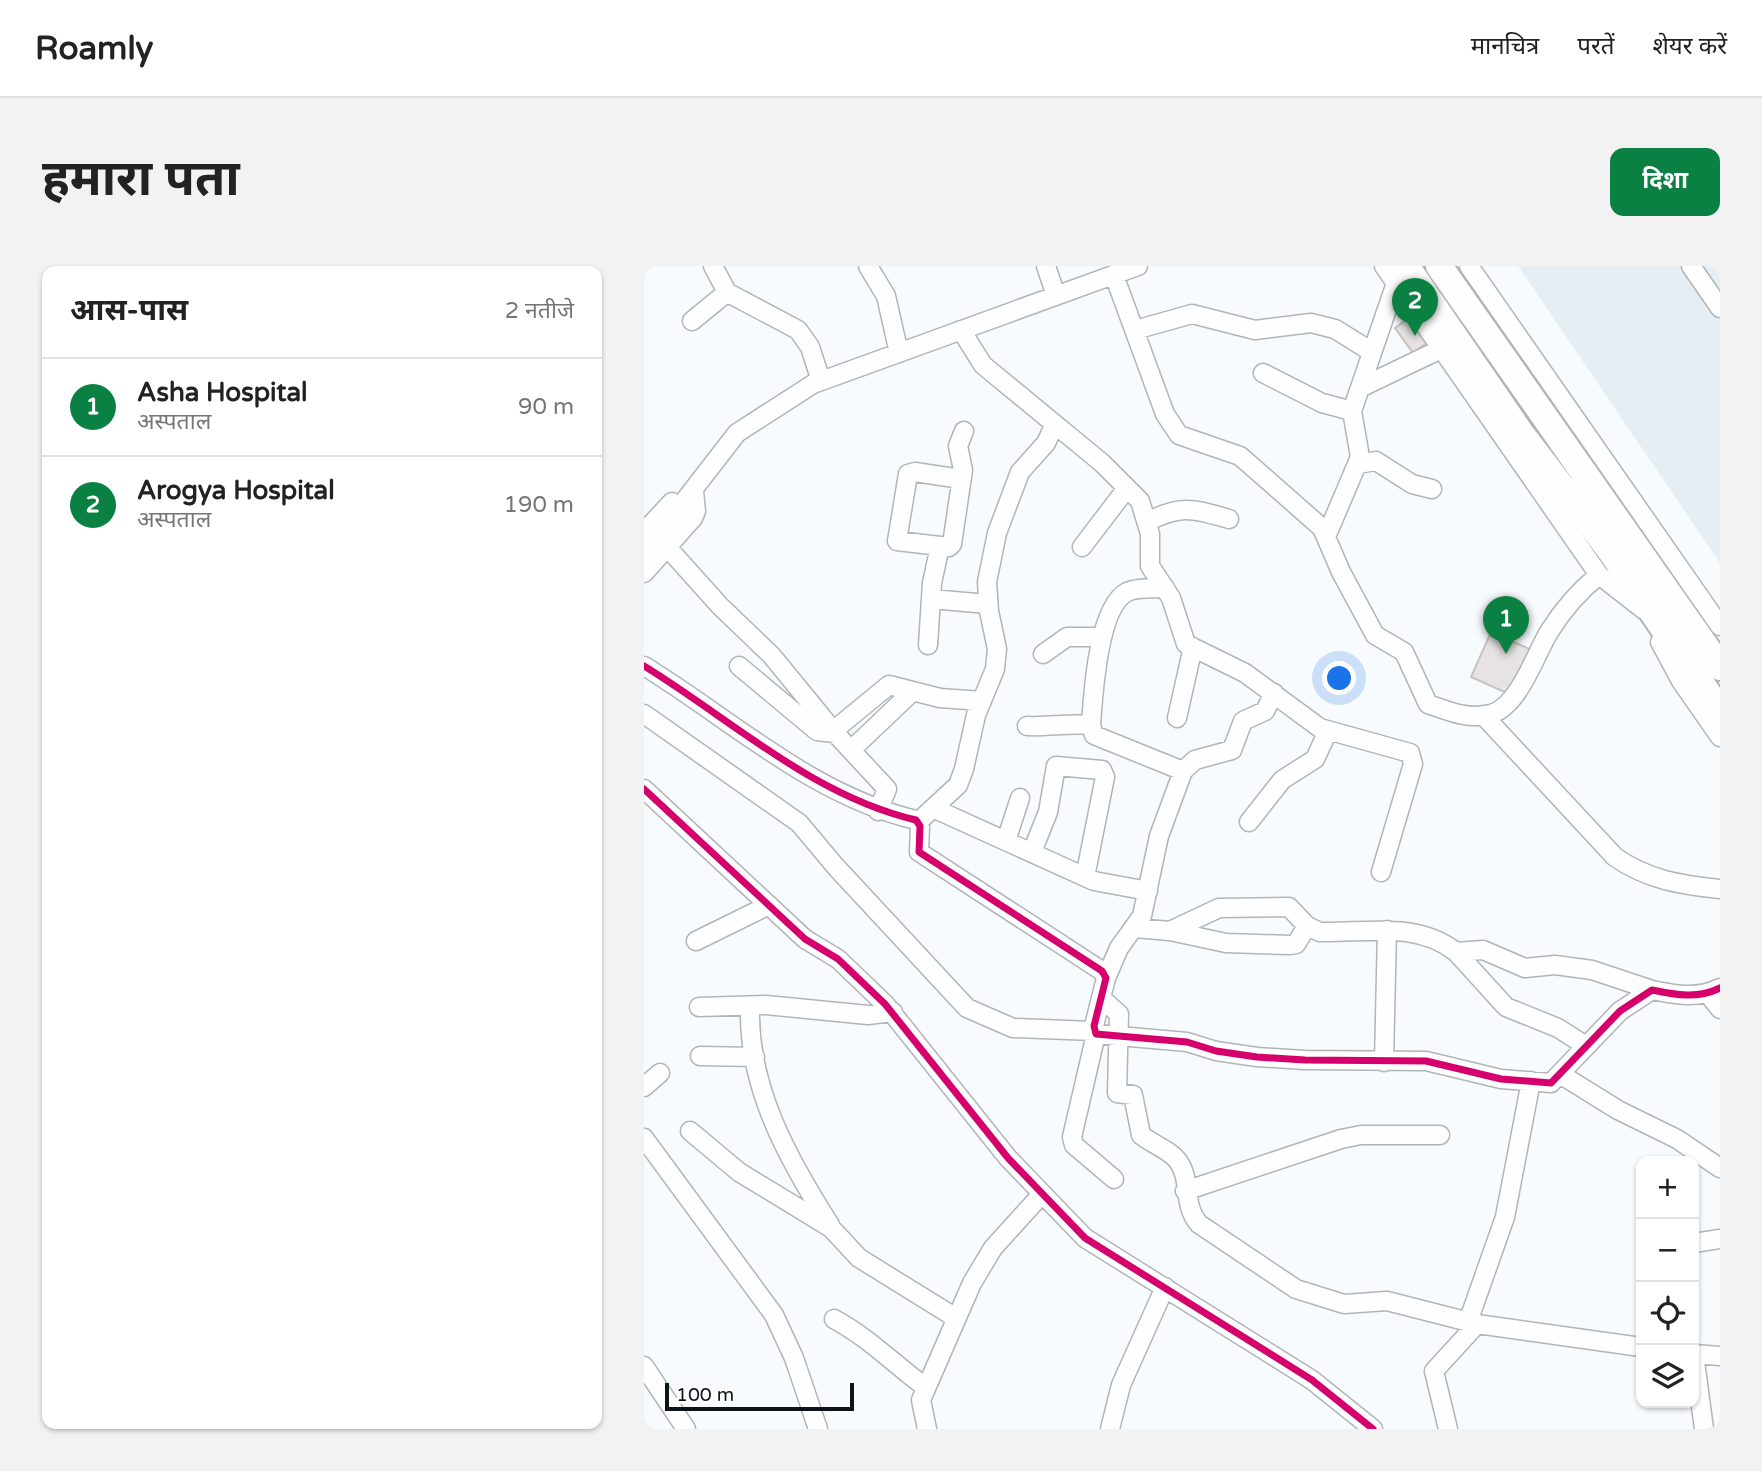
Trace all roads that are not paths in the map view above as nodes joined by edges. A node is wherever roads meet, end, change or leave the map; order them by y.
1 (713, 266) edge
2 (868, 266) edge
3 (1046, 266) edge
4 (1138, 266) edge
5 (1384, 266) edge
6 (1439, 266) edge
7 (1469, 266) edge
8 (1691, 266) edge
9 (1401, 274) edge
10 (1114, 275) junction
11 (727, 294) junction
12 (1056, 296) junction
13 (1720, 308) edge
14 (692, 321) dead end
15 (961, 330) junction
16 (1135, 330) junction
17 (1443, 348) junction
18 (1372, 352) junction
19 (899, 353) junction
20 (1263, 373) dead end
21 (821, 381) junction
22 (1360, 388) junction
23 (1352, 411) junction
24 (1054, 426) junction
25 (964, 431) dead end
26 (1358, 464) junction
27 (961, 479) junction
28 (1127, 488) junction
29 (1432, 489) dead end
30 (694, 492) junction
31 (1596, 511) junction
32 (1229, 519) dead end
33 (1147, 522) junction
34 (644, 532) edge
35 (1326, 537) junction
36 (940, 546) junction
37 (667, 547) junction
38 (1082, 547) dead end
39 (644, 553) edge
40 (644, 573) edge
41 (1598, 575) junction
42 (1165, 588) junction
43 (931, 599) junction
44 (988, 604) junction
45 (1651, 616) junction
46 (1720, 626) edge
47 (1101, 637) junction
48 (928, 645) dead end
49 (1193, 648) junction
50 (1043, 654) dead end
51 (644, 666) edge
52 (738, 666) dead end
53 (1720, 667) edge
54 (912, 692) junction
55 (1274, 693) junction
56 (982, 701) junction
57 (1720, 710) edge
58 (644, 714) edge
59 (1483, 715) junction
60 (1177, 718) dead end
61 (1091, 725) junction
62 (1027, 726) dead end
63 (1328, 731) junction
64 (834, 732) junction
65 (1720, 737) edge
66 (851, 750) junction
67 (1183, 771) junction
68 (644, 789) edge
69 (1020, 798) dead end
70 (934, 809) junction
71 (878, 811) junction
72 (919, 822) junction
73 (1249, 822) dead end
74 (1006, 841) junction
75 (1032, 852) junction
76 (1381, 872) dead end
77 (1086, 877) junction
78 (1720, 889) edge
79 (1148, 891) junction
80 (769, 905) junction
81 (1307, 926) junction
82 (1135, 928) junction
83 (1387, 930) junction
84 (1170, 931) junction
85 (696, 941) dead end
86 (1455, 952) junction
87 (1106, 978) junction
88 (1652, 990) junction
89 (1714, 991) edge
90 (1101, 998) junction
91 (699, 1007) dead end
92 (750, 1008) junction
93 (1720, 1009) edge
94 (893, 1012) junction
95 (1094, 1032) junction
96 (1118, 1034) junction
97 (1586, 1046) junction
98 (700, 1056) dead end
99 (755, 1057) junction
100 (1384, 1062) junction
101 (660, 1073) dead end
102 (1560, 1074) junction
103 (1531, 1081) junction
104 (644, 1087) edge
105 (690, 1132) dead end
106 (1440, 1135) dead end
107 (644, 1138) edge
108 (1717, 1159) edge
109 (1114, 1179) dead end
110 (1185, 1191) junction
111 (1042, 1194) junction
112 (834, 1231) junction
113 (1720, 1239) edge
114 (1699, 1242) edge
115 (1165, 1287) junction
116 (956, 1318) junction
117 (834, 1320) dead end
118 (1473, 1323) junction
119 (1636, 1346) edge
120 (1699, 1354) edge
121 (1720, 1356) edge
122 (644, 1366) edge
123 (925, 1387) junction
124 (1699, 1392) edge
125 (1365, 1426) edge
126 (686, 1429) edge
127 (818, 1429) edge
128 (927, 1429) edge
129 (1110, 1429) edge
130 (1448, 1429) edge
131 (1704, 1429) edge

1 - 11 street
2 - 19 street
3 - 12 street
4 - 10 street
5 - 9 street
6 - 31 highway
7 - 46 street
8 - 13 street
9 - 17 street
9 - 18 street
9 - 31 highway
10 - 12 street
10 - 16 street
11 - 14 street
11 - 21 street
12 - 15 street
15 - 19 street
15 - 24 street
16 - 18 street
16 - 35 street
17 - 22 street
17 - 41 street
18 - 22 street
19 - 21 street
20 - 23 street
21 - 30 street
22 - 23 street
23 - 26 street
24 - 28 street
24 - 44 street
25 - 27 street
26 - 29 street
26 - 35 street
27 - 36 street
27 - 36 street
28 - 33 street
28 - 38 street
30 - 34 street
30 - 37 street
30 - 39 street
31 - 45 highway
31 - 53 highway
32 - 33 street
33 - 42 street
35 - 59 street
36 - 43 street
37 - 40 street
37 - 64 street
41 - 45 street
41 - 59 street
42 - 47 street
42 - 49 street
43 - 44 street
43 - 48 street
44 - 56 street
45 - 57 highway
45 - 65 street
47 - 50 street
47 - 61 street
49 - 55 street
49 - 60 street
51 - 71 street
52 - 64 street
54 - 56 street
54 - 64 street
54 - 66 street
55 - 63 street
55 - 67 street
56 - 70 street
58 - 95 street
59 - 78 street
61 - 62 street
61 - 67 street
63 - 73 street
63 - 76 street
64 - 66 street
66 - 71 street
67 - 79 street
68 - 80 street
69 - 74 street
70 - 72 street
70 - 74 street
71 - 72 street
72 - 87 street
74 - 75 street
75 - 77 street
75 - 77 street
77 - 79 street
79 - 82 street
80 - 85 street
80 - 94 street
81 - 83 street
81 - 84 street
81 - 84 street
82 - 84 street
82 - 87 street
83 - 86 street
83 - 100 street
86 - 88 street
86 - 97 street
87 - 90 street
88 - 89 street
88 - 97 street
89 - 93 street
90 - 95 street
90 - 96 street
91 - 92 street
92 - 94 street
92 - 99 street
94 - 111 street
95 - 96 street
95 - 109 street
96 - 100 street
96 - 110 street
97 - 102 street
98 - 99 street
99 - 112 street
100 - 103 street
101 - 104 street
102 - 103 street
102 - 108 street
103 - 118 street
105 - 112 street
106 - 110 street
107 - 127 street
110 - 118 street
111 - 115 street
111 - 116 street
112 - 116 street
113 - 114 street
115 - 125 street
115 - 129 street
116 - 123 street
117 - 123 street
118 - 119 street
118 - 130 street
120 - 121 street
122 - 126 street
123 - 128 street
124 - 131 street

